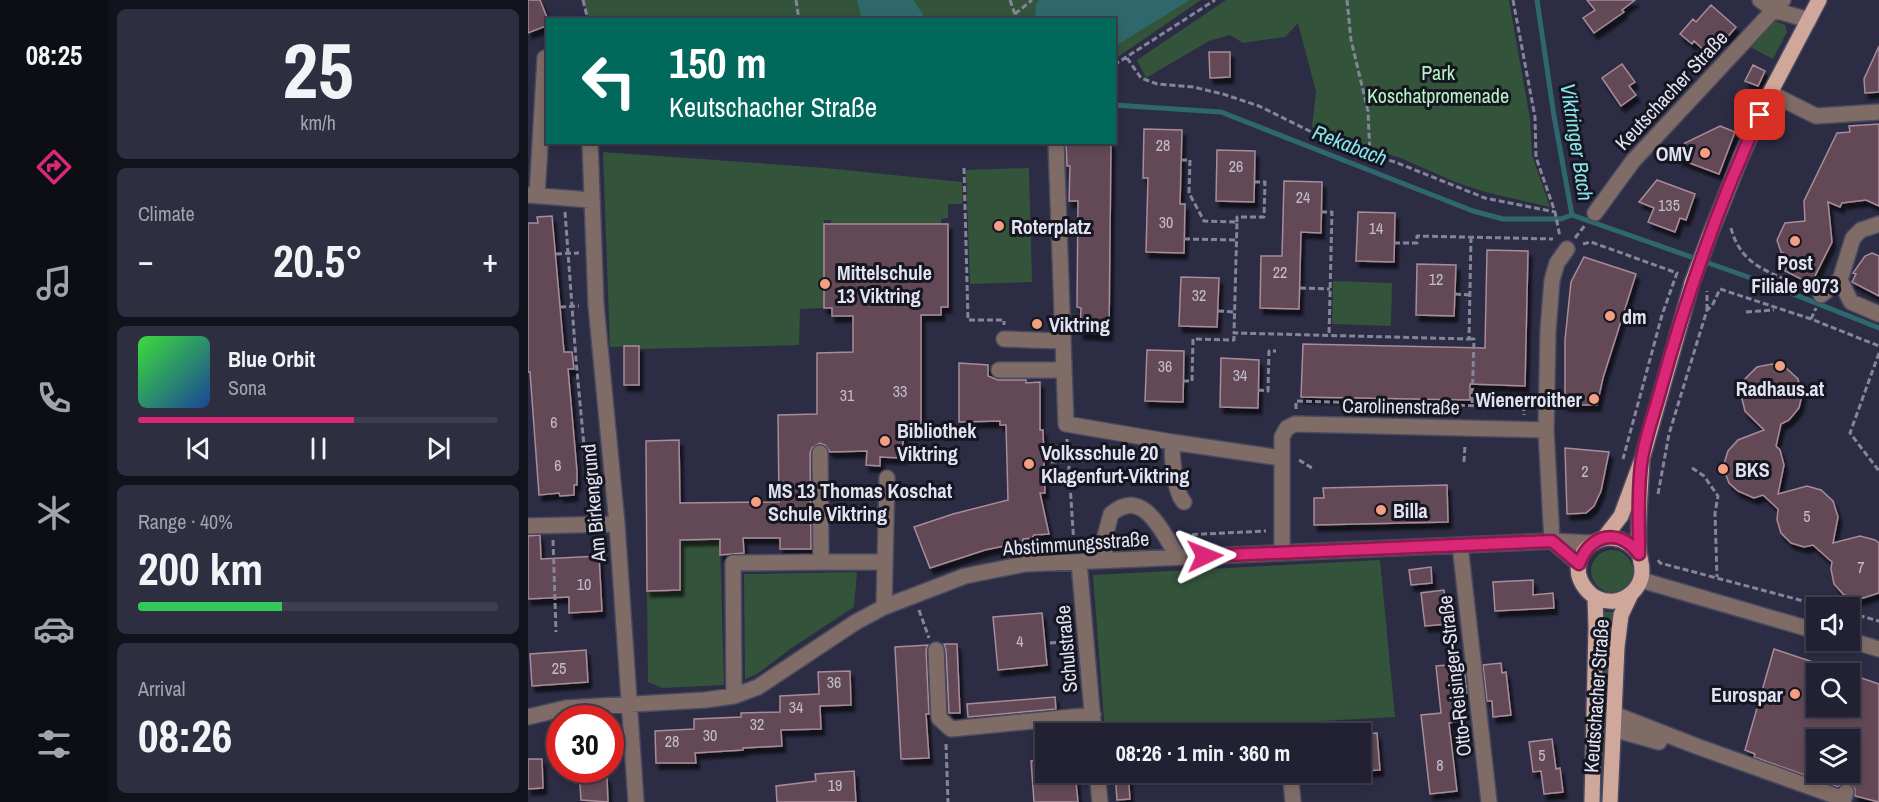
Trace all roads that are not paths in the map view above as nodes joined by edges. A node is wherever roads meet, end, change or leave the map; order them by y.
1 (1760, 0) edge
2 (1819, 0) edge
3 (1778, 5) edge
4 (1809, 20) junction
5 (546, 58) edge
6 (1770, 93) junction
7 (1879, 112) edge
8 (590, 144) edge
9 (1056, 144) edge
10 (533, 195) edge
11 (591, 200) junction
12 (1594, 213) dead end
13 (1879, 224) edge
14 (1566, 249) road end
15 (1840, 280) junction
16 (1821, 295) road end
17 (1879, 314) edge
18 (1004, 339) road end
19 (1062, 341) junction
20 (999, 370) dead end
21 (1063, 370) junction
22 (1546, 430) junction
23 (1172, 450) junction
24 (820, 453) dead end
25 (1281, 458) junction
26 (1642, 459) junction
27 (887, 478) dead end
28 (1184, 502) dead end
29 (617, 524) junction
30 (528, 526) edge
31 (1598, 540) junction
32 (1552, 541) junction
33 (1460, 544) junction
34 (1282, 553) junction
35 (1639, 554) junction
36 (1178, 557) junction
37 (1106, 560) junction
38 (821, 562) junction
39 (885, 562) junction
40 (1079, 562) junction
41 (1579, 564) junction
42 (1641, 580) junction
43 (1631, 594) junction
44 (1595, 597) junction
45 (884, 607) junction
46 (1806, 628) edge
47 (1860, 643) edge
48 (1879, 649) edge
49 (936, 650) road end
50 (734, 696) junction
51 (630, 704) junction
52 (1093, 716) junction
53 (528, 717) edge
54 (1614, 721) junction
55 (1093, 723) edge
56 (1694, 745) junction
57 (1098, 783) edge
58 (1291, 783) edge
59 (1850, 797) edge
60 (636, 802) edge
61 (1100, 802) edge
62 (1293, 802) edge
63 (1489, 802) edge
64 (1592, 802) edge
65 (1610, 802) edge
66 (1826, 802) edge

1 - 3 street
2 - 4 main road
3 - 4 street
3 - 12 street, Keutschacher Straße
4 - 6 main road
5 - 10 street
6 - 7 street
6 - 26 main road, bridge
8 - 11 street, Am Birkengrund
9 - 19 street
10 - 11 street
11 - 29 street, Am Birkengrund
13 - 15 street
14 - 22 street
15 - 16 street
15 - 17 street
18 - 19 street
19 - 21 street
20 - 21 street
21 - 23 street
22 - 25 street, Carolinenstraße
22 - 32 street
23 - 25 street
23 - 28 street
24 - 38 street
25 - 34 street
26 - 31 main road
26 - 35 main road
27 - 39 street
29 - 30 street
29 - 51 street, Am Birkengrund
31 - 32 street, Abstimmungsstraße
31 - 35 main road
31 - 41 main road
32 - 33 street, Abstimmungsstraße
32 - 41 street
33 - 34 street, Abstimmungsstraße
33 - 63 street, Otto-Reisinger-Straße
34 - 36 street, Abstimmungsstraße
35 - 42 main road
36 - 37 street, Abstimmungsstraße
36 - 37 street
37 - 40 street, Abstimmungsstraße
38 - 39 street
38 - 50 street
39 - 45 street
40 - 45 street, Abstimmungsstraße
40 - 52 street, Schulstraße
41 - 44 main road, Keutschacher Straße
42 - 43 main road, Keutschacher Straße
42 - 46 street
43 - 44 main road, Keutschacher Straße
43 - 54 main road, Keutschacher Straße
44 - 64 main road, Keutschacher Straße
45 - 50 street, Abstimmungsstraße
47 - 48 street
49 - 52 street
50 - 51 street, Abstimmungsstraße
51 - 53 street, Abstimmungsstraße
51 - 60 street, Am Birkengrund
52 - 55 street, Schulstraße
54 - 56 street
54 - 65 main road, Keutschacher Straße
56 - 59 street
56 - 66 street
57 - 61 street
58 - 62 street

